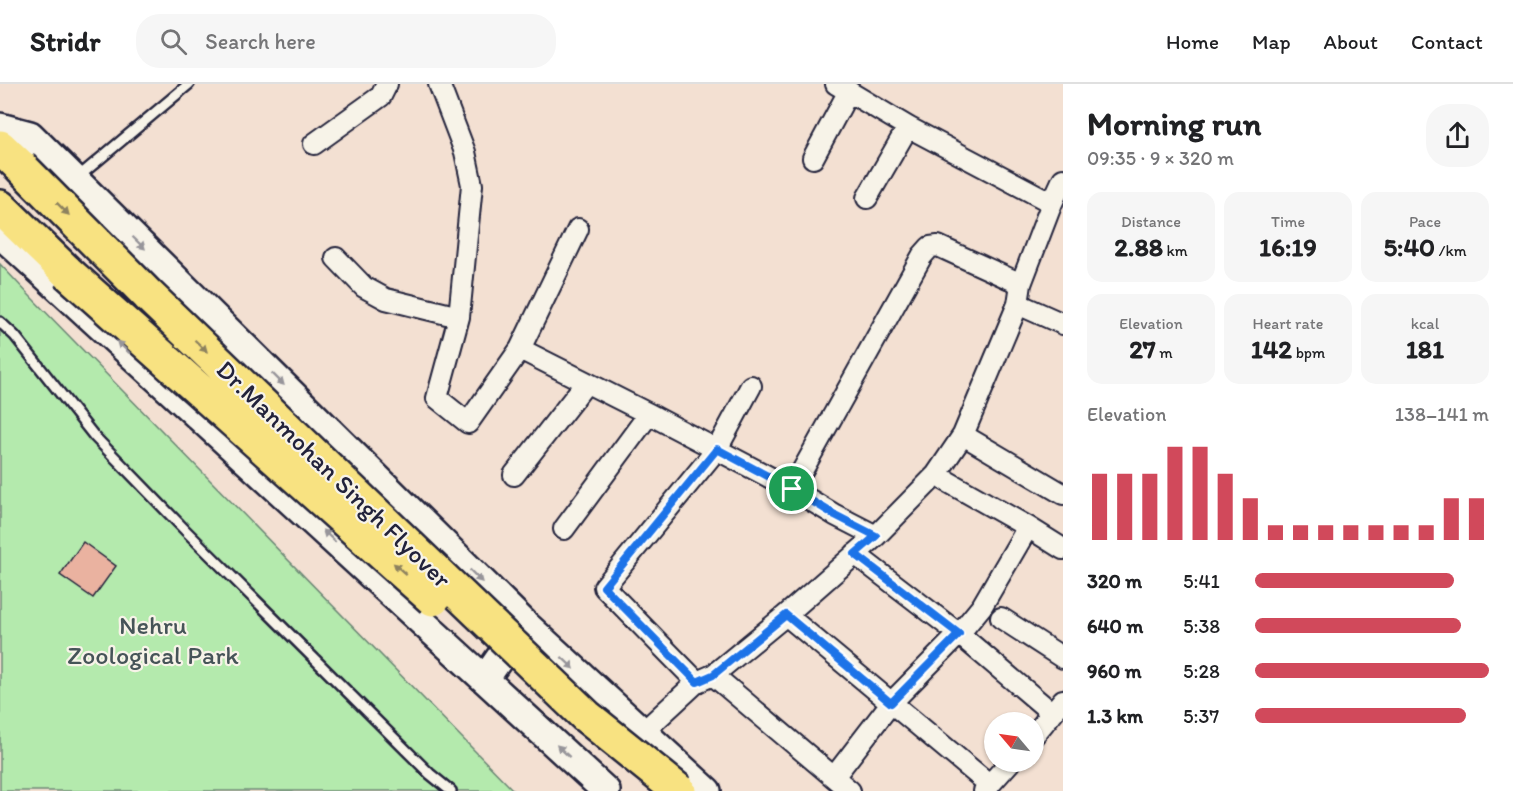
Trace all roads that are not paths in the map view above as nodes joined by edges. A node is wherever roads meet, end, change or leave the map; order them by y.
1 (189, 84) edge
2 (387, 84) edge
3 (439, 84) edge
4 (842, 88) edge
5 (0, 127) edge
6 (908, 127) junction
7 (314, 144) dead end
8 (11, 157) edge
9 (813, 158) dead end
10 (1063, 179) edge
11 (75, 180) junction
12 (867, 198) dead end
13 (1052, 203) junction
14 (0, 207) edge
15 (578, 229) dead end
16 (0, 234) edge
17 (336, 258) dead end
18 (1020, 294) junction
19 (459, 317) junction
20 (0, 322) edge
21 (1063, 324) edge
22 (520, 349) junction
23 (586, 382) junction
24 (751, 386) dead end
25 (649, 414) junction
26 (963, 435) junction
27 (717, 449) junction
28 (936, 475) junction
29 (514, 476) dead end
30 (792, 489) junction
31 (1063, 494) edge
32 (1028, 527) junction
33 (564, 529) dead end
34 (876, 536) junction
35 (1063, 549) edge
36 (855, 554) junction
37 (786, 615) junction
38 (1001, 618) dead end
39 (524, 623) junction
40 (959, 634) junction
41 (1063, 658) edge
42 (705, 679) junction
43 (485, 680) junction
44 (891, 703) junction
45 (1058, 706) edge
46 (1044, 723) edge
47 (643, 732) junction
48 (1001, 772) edge
49 (834, 777) junction
50 (987, 788) edge
51 (451, 791) edge
52 (606, 791) edge
53 (646, 791) edge
54 (679, 791) edge
55 (707, 791) edge
56 (850, 791) edge

1 - 11 lane
2 - 7 street
3 - 19 street
4 - 6 street
4 - 9 street
5 - 11 main road
6 - 12 street
6 - 13 street
8 -> 54 highway, Dr.Manmohan Singh Flyover, bridge
10 - 13 street
11 -> 39 main road
13 - 18 street
53 -> 14 highway, Dr.Manmohan Singh Flyover, bridge
15 - 22 street
43 -> 16 main road
17 - 19 street
18 - 21 street
18 - 26 street
18 - 30 street
19 - 22 street
20 - 51 lane
22 - 23 street
23 - 25 street
23 - 29 street
24 - 27 street
25 - 27 street
25 - 33 street
26 - 28 street
26 - 31 street
27 - 30 street
27 - 42 street
28 - 32 street
28 - 34 street
30 - 34 street
32 - 35 street
32 - 40 street
34 - 36 street
36 - 37 street
36 - 40 street
37 - 42 street
37 - 44 street
38 - 41 street
39 - 43 main road
39 -> 47 main road
40 - 44 street
40 - 45 street
42 - 47 street
42 - 49 street
52 -> 43 main road
44 - 49 street
44 - 50 street
45 - 46 street
47 - 55 main road
48 - 50 street
49 - 56 street

